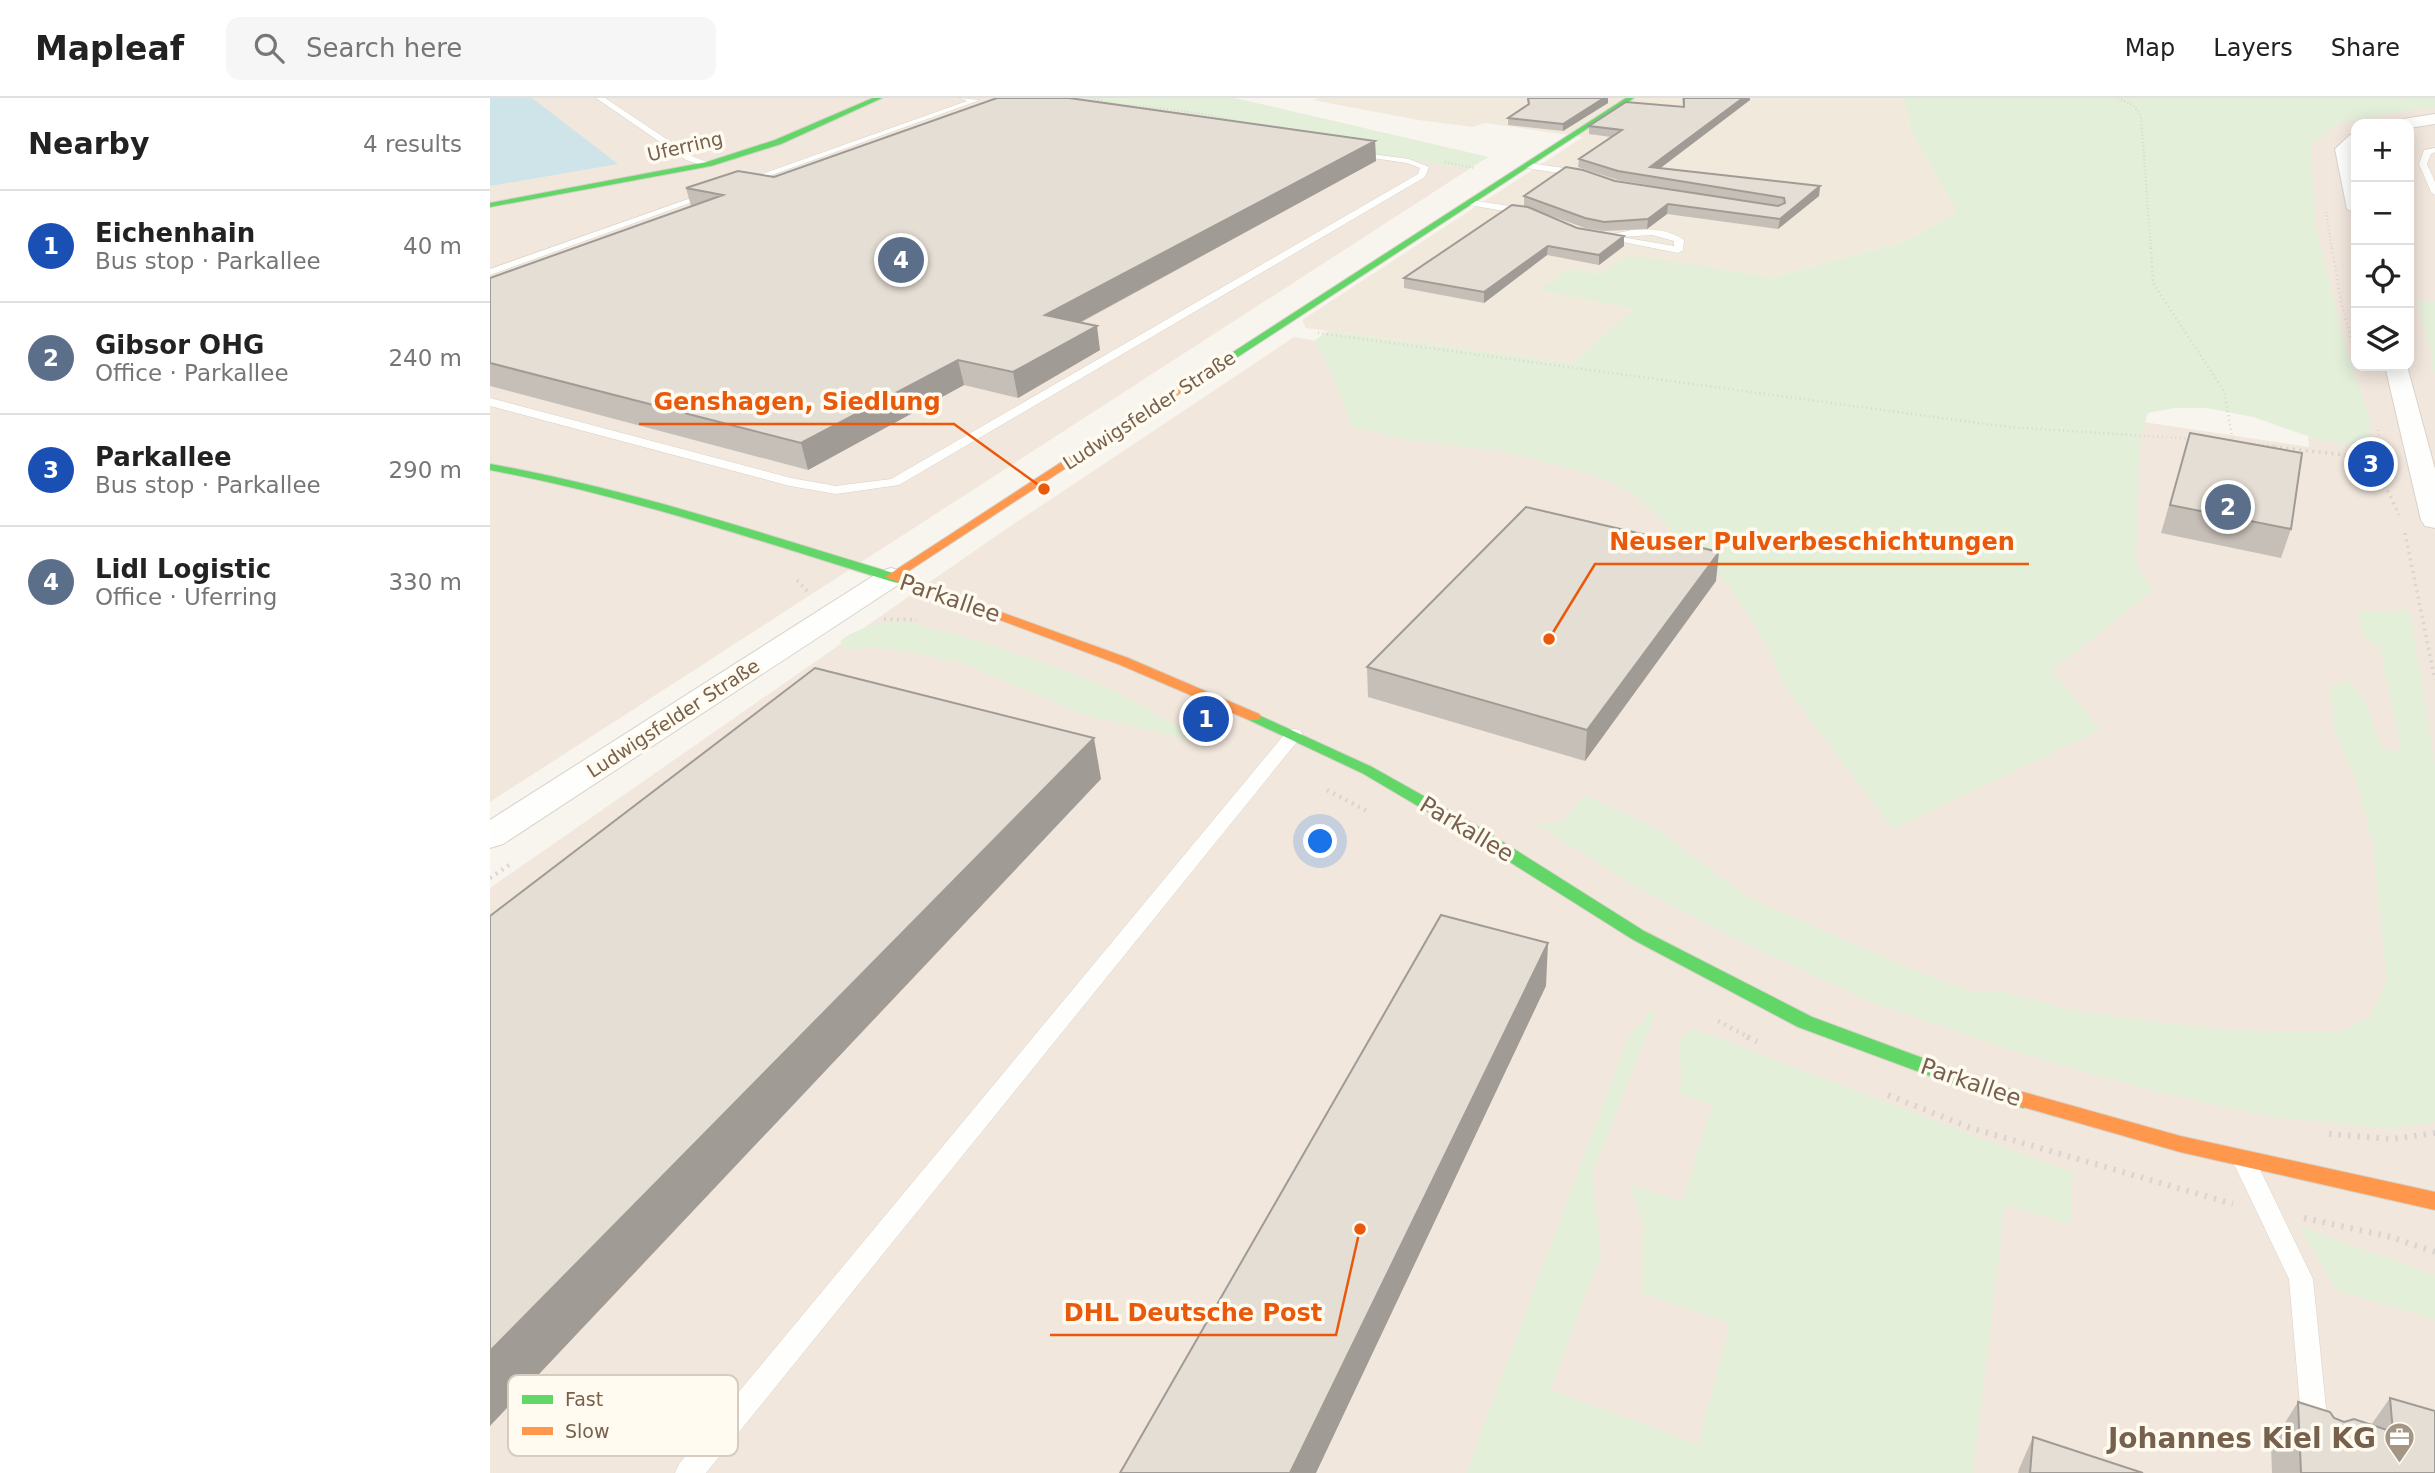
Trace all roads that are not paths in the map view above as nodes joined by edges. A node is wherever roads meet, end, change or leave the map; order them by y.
1 (600, 98) edge
2 (879, 98) edge
3 (964, 98) edge
4 (1631, 98) edge
5 (979, 99) edge
6 (2434, 120) edge
7 (2414, 123) edge
8 (2351, 142) edge
9 (2435, 150) edge
10 (1341, 151) edge
11 (708, 164) junction
12 (1529, 166) junction
13 (1593, 176) edge
14 (2351, 189) edge
15 (2435, 192) edge
16 (1472, 203) junction
17 (490, 205) edge
18 (1539, 215) edge
19 (1600, 236) joint
20 (490, 272) edge
21 (2397, 371) edge
22 (490, 402) edge
23 (490, 467) edge
24 (2434, 509) edge
25 (891, 577) junction
26 (1294, 734) junction
27 (490, 836) edge
28 (2243, 1159) junction
29 (2435, 1201) edge
30 (738, 1413) edge
31 (2317, 1449) edge
32 (703, 1456) edge
33 (689, 1473) edge

1 - 11 lane
2 - 11 street, Uferring
3 - 5 lane
4 - 12 street, Ludwigsfelder Straße
5 - 20 lane
6 - 7 street
8 - 14 street
9 - 15 lane
10 - 22 lane
11 - 17 street, Uferring
12 - 13 lane
12 - 16 street, Ludwigsfelder Straße
16 - 18 lane
16 - 25 street, Ludwigsfelder Straße
19 - 19 lane
21 - 24 street
23 - 25 street, Parkallee
25 - 26 street, Parkallee
25 - 27 street, Ludwigsfelder Straße
26 - 28 street, Parkallee
26 - 30 lane
28 - 29 street, Parkallee
28 - 31 lane
32 - 33 lane

